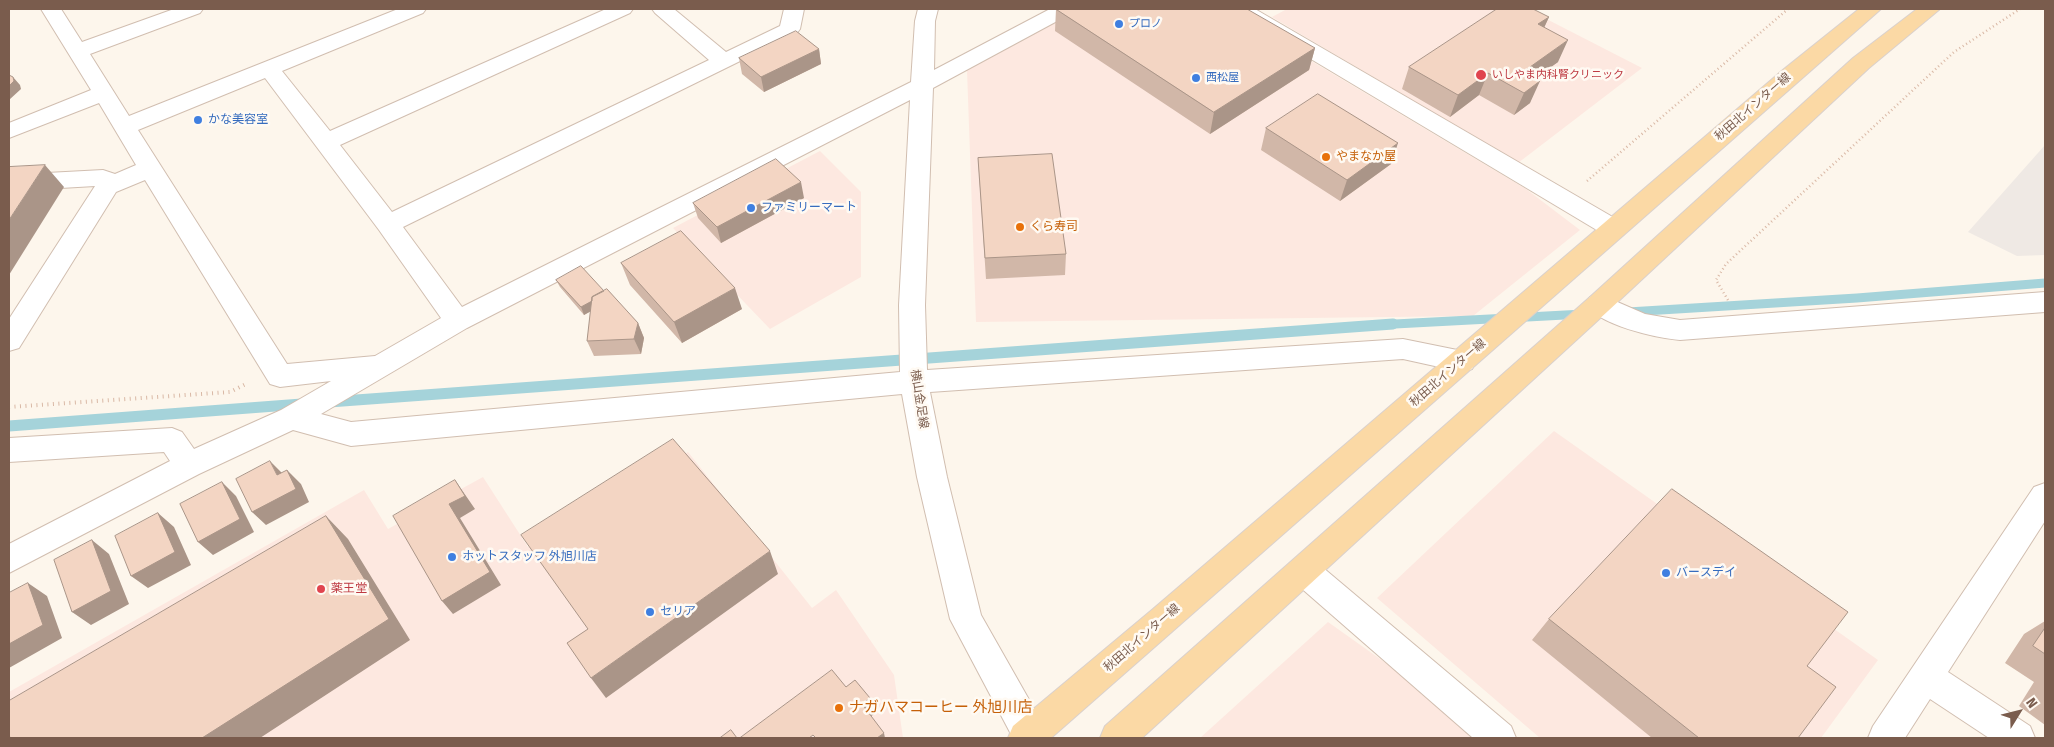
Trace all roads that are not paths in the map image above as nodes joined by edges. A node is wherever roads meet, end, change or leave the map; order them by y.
1 (51, 9) edge
2 (194, 9) edge
3 (416, 9) edge
4 (623, 9) edge
5 (662, 9) edge
6 (794, 9) edge
7 (928, 9) edge
8 (1065, 9) edge
9 (1241, 9) edge
10 (1872, 9) edge
11 (1930, 9) edge
12 (78, 51) junction
13 (725, 62) junction
14 (269, 68) junction
15 (922, 85) junction
16 (104, 93) junction
17 (126, 126) junction
18 (9, 131) edge
19 (326, 142) junction
20 (152, 168) junction
21 (9, 183) edge
22 (115, 183) junction
23 (388, 224) junction
24 (1614, 229) junction
25 (2045, 302) edge
26 (1599, 305) junction
27 (458, 321) junction
28 (9, 341) edge
29 (1462, 361) junction
30 (382, 365) junction
31 (914, 380) junction
32 (293, 417) junction
33 (9, 450) edge
34 (189, 465) junction
35 (2045, 496) edge
36 (9, 559) edge
37 (1304, 571) junction
38 (1927, 677) junction
39 (1028, 737) edge
40 (1117, 738) edge
41 (1499, 738) edge
42 (1885, 738) edge
43 (2018, 738) edge

1 - 12 street
2 - 12 street
3 - 14 street
4 - 19 street
5 - 13 street
6 - 13 street
7 - 15 street, 横山金足線
8 - 15 street
9 - 24 street
10 - 24 main road, 秋田北インター線
11 - 26 main road
12 - 16 street
13 - 23 street
14 - 17 street
14 - 19 street
15 - 27 street
15 - 31 street, 横山金足線
16 - 17 street
16 - 18 street
17 - 20 street
19 - 23 street
20 - 22 street
20 - 30 street
21 - 22 street
22 - 28 street
23 - 27 street
24 - 29 main road, 秋田北インター線
25 - 26 street
26 - 37 main road
27 - 30 street
29 - 31 street
29 - 39 main road, 秋田北インター線
30 - 32 street
31 - 32 street
31 - 39 street, 横山金足線
32 - 34 street
33 - 34 street
34 - 36 street
35 - 38 street
37 - 40 main road
37 - 41 street
38 - 42 street
38 - 43 street

